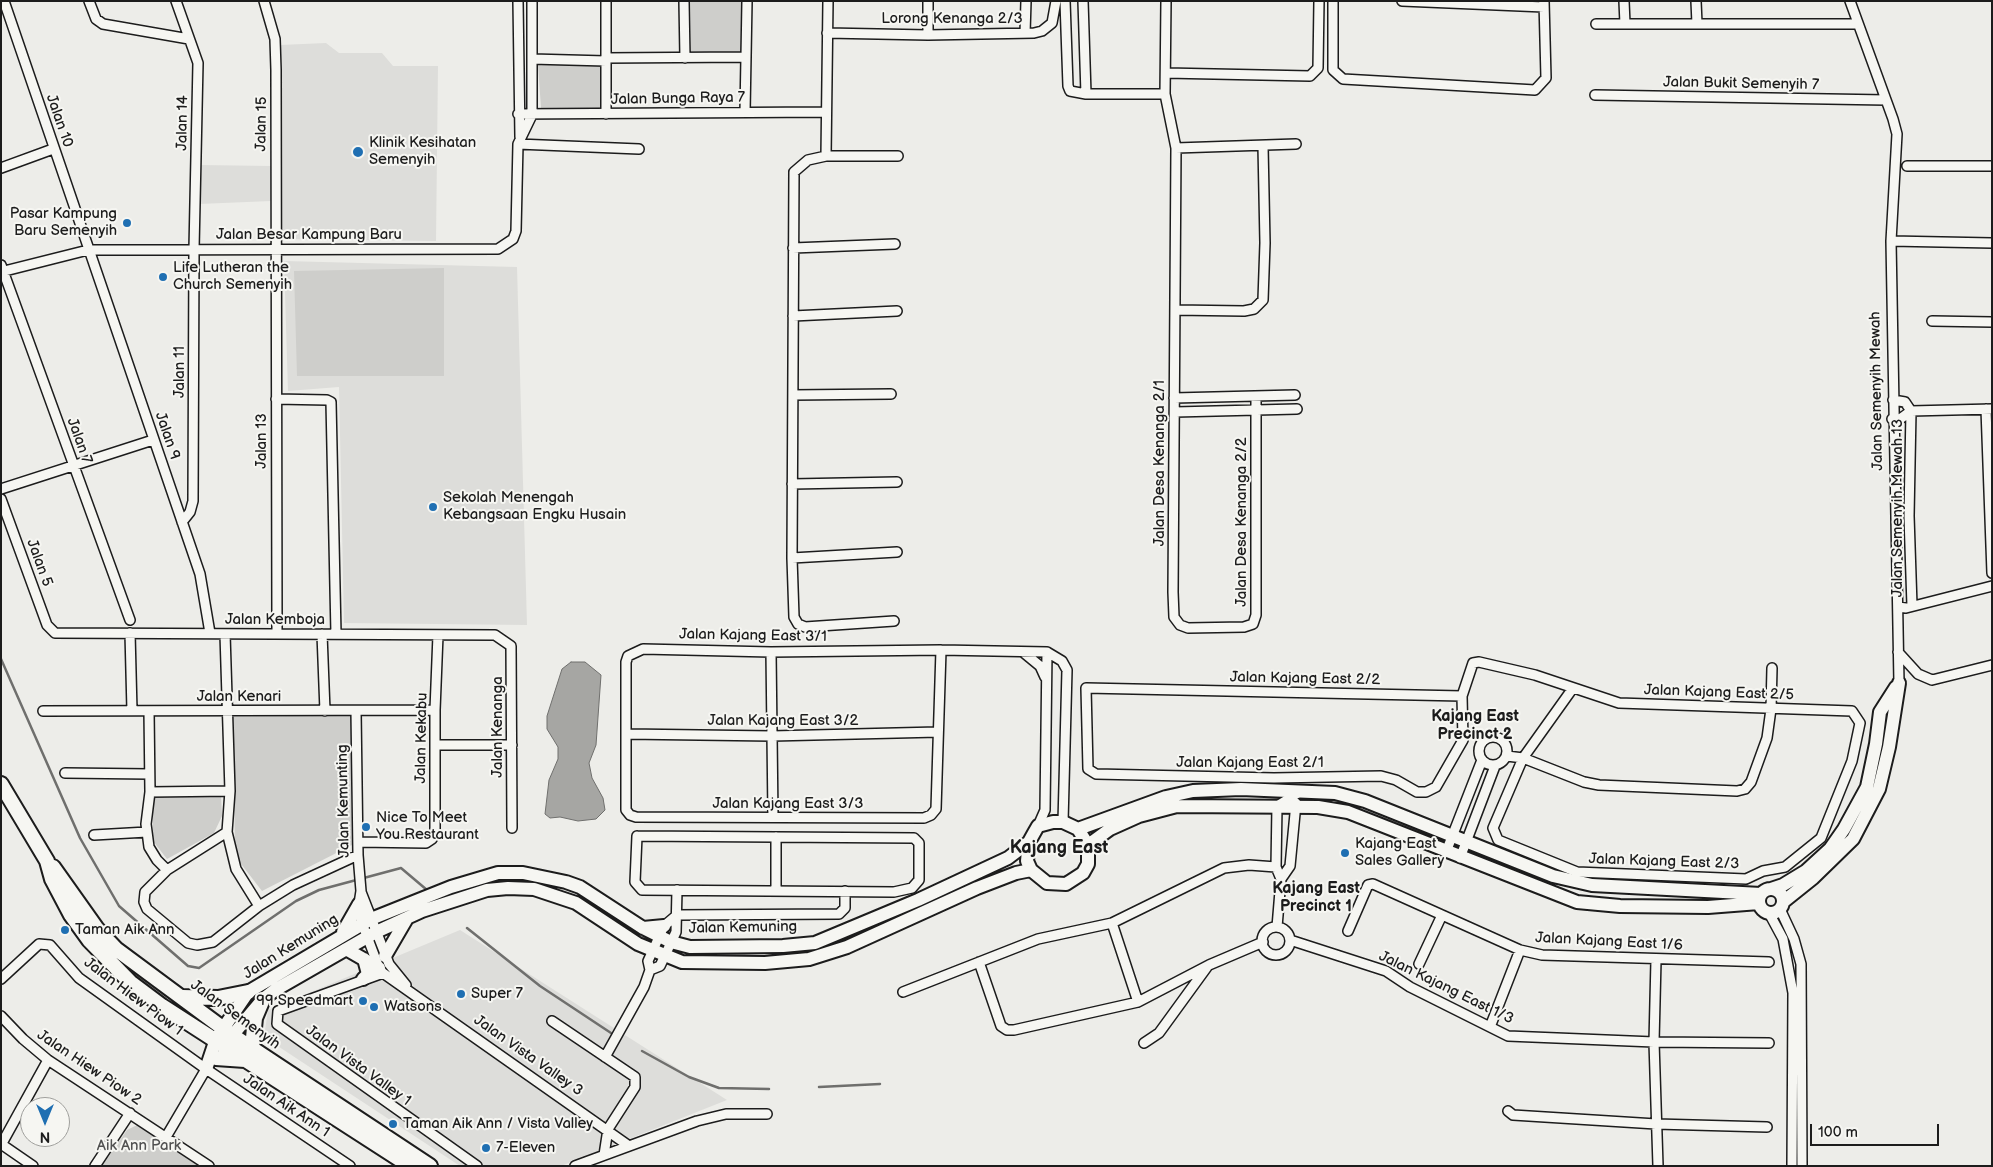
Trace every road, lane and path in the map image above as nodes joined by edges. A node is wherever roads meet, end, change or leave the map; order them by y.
1 (4, 1) edge
2 (89, 1) edge
3 (176, 1) edge
4 (264, 1) edge
5 (518, 1) edge
6 (532, 1) edge
7 (606, 1) edge
8 (684, 1) edge
9 (747, 1) edge
10 (828, 1) edge
11 (928, 1) edge
12 (1026, 1) edge
13 (1056, 1) edge
14 (1065, 1) edge
15 (1083, 1) edge
16 (1166, 1) edge
17 (1319, 1) edge
18 (1333, 1) edge
19 (1402, 1) edge
20 (1624, 1) edge
21 (1696, 1) edge
22 (1850, 1) edge
23 (1544, 4) edge
24 (5, 16) edge
25 (1596, 24) dead end
26 (1625, 24) junction
27 (1697, 24) junction
28 (1858, 24) junction
29 (827, 33) junction
30 (1025, 34) junction
31 (928, 35) junction
32 (189, 39) junction
33 (746, 57) junction
34 (684, 58) junction
35 (532, 59) junction
36 (606, 59) junction
37 (1166, 73) junction
38 (1086, 94) junction
39 (1165, 94) junction
40 (1596, 95) dead end
41 (1886, 100) junction
42 (745, 112) junction
43 (825, 112) junction
44 (518, 114) junction
45 (606, 114) junction
46 (532, 115) junction
47 (519, 141) junction
48 (1296, 144) dead end
49 (1263, 146) junction
50 (1176, 148) junction
51 (53, 149) junction
52 (640, 149) dead end
53 (826, 156) junction
54 (898, 156) dead end
55 (1906, 166) dead end
56 (1992, 166) edge
57 (1, 168) edge
58 (1891, 241) junction
59 (1992, 243) edge
60 (895, 244) dead end
61 (793, 248) junction
62 (194, 249) junction
63 (275, 249) junction
64 (88, 250) junction
65 (2, 269) edge
66 (1175, 310) junction
67 (897, 311) dead end
68 (793, 316) junction
69 (1932, 321) dead end
70 (1992, 322) edge
71 (793, 394) junction
72 (891, 394) dead end
73 (1295, 394) dead end
74 (1256, 396) junction
75 (1174, 398) junction
76 (276, 399) junction
77 (1893, 400) junction
78 (1297, 408) dead end
79 (1989, 409) edge
80 (1256, 410) junction
81 (1175, 412) junction
82 (1908, 414) junction
83 (1892, 419) junction
84 (154, 440) junction
85 (74, 466) junction
86 (897, 482) dead end
87 (792, 484) junction
88 (1, 489) edge
89 (1, 499) edge
90 (182, 522) junction
91 (897, 552) dead end
92 (792, 558) junction
93 (1992, 573) edge
94 (1992, 586) edge
95 (1912, 606) junction
96 (1898, 607) junction
97 (1174, 617) joint
98 (130, 620) dead end
99 (894, 621) dead end
100 (55, 633) joint
101 (130, 633) junction
102 (210, 634) junction
103 (225, 634) junction
104 (277, 634) junction
105 (322, 634) junction
106 (336, 634) junction
107 (496, 635) joint
108 (438, 636) junction
109 (941, 650) junction
110 (771, 652) junction
111 (1023, 652) junction
112 (1047, 652) junction
113 (1898, 652) junction
114 (1992, 665) edge
115 (1772, 668) dead end
116 (1046, 679) junction
117 (1899, 683) junction
118 (1086, 688) joint
119 (1573, 688) junction
120 (1462, 696) junction
121 (1771, 709) junction
122 (325, 710) junction
123 (356, 710) junction
124 (435, 710) junction
125 (43, 711) dead end
126 (132, 711) junction
127 (150, 711) junction
128 (228, 711) junction
129 (1860, 723) joint
130 (938, 732) junction
131 (627, 734) junction
132 (772, 736) junction
133 (1463, 740) junction
134 (435, 745) junction
135 (512, 745) junction
136 (1479, 746) junction
137 (1506, 756) junction
138 (1523, 758) junction
139 (1482, 760) junction
140 (1495, 766) junction
141 (65, 773) dead end
142 (149, 774) junction
143 (1, 784) edge
144 (1277, 790) junction
145 (230, 791) junction
146 (1305, 791) junction
147 (150, 792) junction
148 (1293, 802) junction
149 (1277, 806) junction
150 (636, 817) joint
151 (773, 818) junction
152 (1064, 822) junction
153 (1038, 826) junction
154 (512, 828) dead end
155 (1078, 829) junction
156 (147, 832) junction
157 (227, 832) junction
158 (94, 835) dead end
159 (776, 837) junction
160 (1452, 837) junction
161 (359, 842) junction
162 (1028, 842) junction
163 (1466, 842) junction
164 (1088, 845) junction
165 (1446, 852) junction
166 (358, 855) junction
167 (1460, 858) junction
168 (47, 861) junction
169 (1276, 867) junction
170 (167, 870) junction
171 (1031, 870) junction
172 (1281, 879) junction
173 (361, 888) junction
174 (677, 890) junction
175 (776, 891) junction
176 (845, 892) junction
177 (894, 892) junction
178 (1764, 895) junction
179 (918, 900) junction
180 (359, 904) junction
181 (259, 906) junction
182 (1777, 908) junction
183 (677, 915) junction
184 (1442, 915) junction
185 (406, 920) junction
186 (366, 921) junction
187 (1112, 923) junction
188 (1277, 927) junction
189 (1348, 931) dead end
190 (662, 932) junction
191 (371, 935) junction
192 (339, 936) junction
193 (674, 937) junction
194 (1290, 940) junction
195 (1263, 942) junction
196 (346, 949) junction
197 (1520, 950) junction
198 (385, 956) junction
199 (364, 958) junction
200 (1656, 960) junction
201 (655, 961) junction
202 (979, 962) junction
203 (1769, 962) dead end
204 (1419, 964) dead end
205 (1209, 965) junction
206 (381, 971) junction
207 (1, 979) edge
208 (363, 979) junction
209 (410, 991) junction
210 (248, 992) junction
211 (903, 992) dead end
212 (182, 997) junction
213 (262, 999) junction
214 (1138, 1002) junction
215 (1, 1016) edge
216 (552, 1021) dead end
217 (1490, 1027) junction
218 (202, 1031) junction
219 (224, 1037) junction
220 (1144, 1042) dead end
221 (1654, 1042) junction
222 (1769, 1043) dead end
223 (249, 1054) junction
224 (214, 1056) junction
225 (605, 1057) junction
226 (48, 1060) junction
227 (206, 1069) junction
228 (1508, 1112) dead end
229 (130, 1113) junction
230 (768, 1114) dead end
231 (1656, 1124) junction
232 (1767, 1127) dead end
233 (608, 1129) junction
234 (166, 1136) junction
235 (2, 1144) edge
236 (629, 1146) junction
237 (604, 1156) junction
238 (33, 1166) edge
239 (95, 1166) edge
240 (209, 1166) edge
241 (350, 1166) edge
242 (410, 1166) edge
243 (430, 1166) edge
244 (477, 1166) edge
245 (575, 1166) edge
246 (1658, 1166) edge
247 (1792, 1166) edge
248 (1802, 1166) edge

1 - 24 street, Jalan 10
2 - 32 street
3 - 32 street, Jalan 14
4 - 63 street, Jalan 15
5 - 44 street, Jalan Besar Kampung Baru
6 - 35 street
7 - 36 street
8 - 34 street
9 - 33 street
10 - 29 street
11 - 31 street
12 - 30 street
13 - 30 street, Lorong Kenanga 2/3
14 - 38 street
15 - 38 street
16 - 37 street, Jalan Desa Kenanga 2/1
17 - 37 street
18 - 23 street
19 - 23 street
20 - 26 street
21 - 27 street
22 - 28 street, Jalan Semenyih Mewah
24 - 51 street, Jalan 10
25 - 26 street
26 - 27 street
27 - 28 street
28 - 41 street, Jalan Semenyih Mewah
29 - 31 street, Lorong Kenanga 2/3
29 - 43 street
30 - 31 street, Lorong Kenanga 2/3
32 - 62 street, Jalan 14
33 - 34 street
33 - 42 street
34 - 36 street
35 - 36 street
35 - 46 street
36 - 45 street
37 - 39 street, Jalan Desa Kenanga 2/1
38 - 39 street
39 - 50 street, Jalan Desa Kenanga 2/1
40 - 41 street, Jalan Bukit Semenyih 7
41 - 58 street, Jalan Semenyih Mewah
42 - 43 street, Jalan Bunga Raya 7
42 - 45 street, Jalan Bunga Raya 7
43 - 53 street
44 - 46 street, Jalan Bunga Raya 7
44 - 47 street, Jalan Besar Kampung Baru
45 - 46 street, Jalan Bunga Raya 7
46 - 47 street
47 - 52 street
47 - 63 street, Jalan Besar Kampung Baru
48 - 49 street
49 - 50 street
49 - 66 street
50 - 66 street, Jalan Desa Kenanga 2/1
51 - 57 street
51 - 64 street, Jalan 10
53 - 54 street
53 - 61 street
55 - 56 street
58 - 59 street
58 - 77 street, Jalan Semenyih Mewah
60 - 61 street
61 - 68 street
62 - 63 street, Jalan Besar Kampung Baru
62 - 64 street, Jalan Besar Kampung Baru
62 - 90 street, Jalan 11
63 - 76 street, Jalan 13
64 - 65 street, Jalan Besar Kampung Baru
64 - 84 street, Jalan 9
65 - 85 street, Jalan 7
66 - 75 street, Jalan Desa Kenanga 2/1
67 - 68 street
68 - 71 street
69 - 70 street
71 - 72 street
71 - 87 street
73 - 74 street
74 - 75 street
74 - 80 street, Jalan Desa Kenanga 2/2
75 - 81 street, Jalan Desa Kenanga 2/1
76 - 104 street, Jalan 13
76 - 106 street
77 - 82 street
77 - 83 street, Jalan Semenyih Mewah
78 - 80 street
79 - 82 street
79 - 93 street
80 - 81 street
80 - 97 street, Jalan Desa Kenanga 2/2
81 - 97 street, Jalan Desa Kenanga 2/1
82 - 83 street
82 - 95 street, Jalan Semenyih Mewah 13
83 - 96 street, Jalan Semenyih Mewah
84 - 85 street
84 - 90 street, Jalan 9
85 - 88 street
85 - 98 street, Jalan 7
86 - 87 street
87 - 92 street
89 - 100 street, Jalan 5
90 - 102 street, Jalan 9
91 - 92 street
92 - 99 street
94 - 95 street
95 - 96 street
96 - 113 street, Jalan Semenyih Mewah
100 - 101 street, Jalan Kemboja
101 - 102 street, Jalan Kemboja
101 - 126 street
102 - 103 street, Jalan Kemboja
103 - 104 street, Jalan Kemboja
103 - 128 street
104 - 105 street, Jalan Kemboja
105 - 106 street, Jalan Kemboja
105 - 122 street
106 - 108 street, Jalan Kemboja
107 - 108 street, Jalan Kemboja
107 - 135 street, Jalan Kenanga
108 - 124 street, Jalan Kekabu
109 - 110 street, Jalan Kajang East 3/1
109 - 111 street, Jalan Kajang East 3/1
109 - 130 street
110 - 131 street, Jalan Kajang East 3/1
110 - 132 street
111 - 112 street, Jalan Kajang East 3/1
111 - 116 street
112 - 116 street
112 - 152 street
113 - 114 street
113 - 117 street, Jalan Semenyih Mewah
115 - 121 street
116 - 153 street
117 - 178 street
117 - 182 street, Jalan Semenyih Mewah
118 - 120 street, Jalan Kajang East 2/2
118 - 133 street, Jalan Kajang East 2/1
119 - 120 street, Jalan Kajang East 2/5
119 - 121 street, Jalan Kajang East 2/5
119 - 138 street
120 - 133 street
121 - 129 street, Jalan Kajang East 2/5
121 - 138 street
122 - 123 street, Jalan Kenari
122 - 128 street, Jalan Kenari
123 - 124 street, Jalan Kenari
123 - 161 street, Jalan Kemunting
124 - 134 street, Jalan Kekabu
125 - 126 street, Jalan Kenari
126 - 127 street, Jalan Kenari
127 - 128 street, Jalan Kenari
127 - 142 street
128 - 145 street
129 - 138 street, Jalan Kajang East 2/3
130 - 132 street, Jalan Kajang East 3/2
130 - 151 street, Jalan Kajang East 3/3
131 - 132 street, Jalan Kajang East 3/2
131 - 150 street, Jalan Kajang East 3/1
132 - 151 street
133 - 136 street
134 - 135 street
134 - 161 street, Jalan Kekabu
135 - 154 street, Jalan Kenanga
136 - 137 street
136 - 139 street
137 - 138 street
137 - 140 street
139 - 140 street
139 - 160 street
140 - 163 street
141 - 142 street
142 - 147 street
143 - 168 main road, Jalan Semenyih
144 - 146 street
144 - 148 street
144 - 155 street
145 - 147 street
145 - 157 street
146 - 148 street
146 - 160 street
147 - 156 street
148 - 149 street
148 - 165 street
148 - 172 street
149 - 164 street
149 - 169 street
150 - 151 street, Jalan Kajang East 3/3
152 - 153 street
152 - 155 street
153 - 162 street
155 - 164 street
156 - 158 street
156 - 170 street
157 - 170 street
157 - 181 street
159 - 174 street
159 - 175 street
159 - 177 street
160 - 163 street
160 - 165 street
161 - 166 street, Jalan Kemunting
162 - 171 street
162 - 179 street, Jalan Kemuning
163 - 167 street
163 - 178 street
164 - 171 street
165 - 167 street
166 - 173 street, Jalan Kemunting
166 - 181 street
167 - 178 street
168 - 212 main road, Jalan Semenyih
168 - 218 main road, Jalan Semenyih
169 - 172 street
169 - 187 street
170 - 181 street
171 - 201 street, Jalan Kemuning
172 - 188 street
173 - 180 street, Jalan Kemuning
173 - 186 street, Jalan Kemuning
174 - 175 street
174 - 183 street
175 - 176 street
176 - 177 street
176 - 183 street
177 - 179 street
178 - 182 street
178 - 182 street
179 - 193 street, Jalan Kemuning
180 - 186 street, Jalan Kemuning
180 - 192 street
182 - 247 street
182 - 248 street
183 - 190 street
183 - 193 street
184 - 189 street, Jalan Kajang East 1/6
184 - 197 street, Jalan Kajang East 1/6
184 - 204 street
185 - 191 street, Jalan Kemuning
185 - 198 street
185 - 201 street, Jalan Kemuning
186 - 190 street, Jalan Kemuning
186 - 191 street, Jalan Kemuning
186 - 192 street, Jalan Kemuning
187 - 202 street
187 - 214 street
188 - 194 street
188 - 195 street
190 - 193 street, Jalan Kemuning
190 - 201 street
191 - 196 street, Jalan Kemuning
191 - 198 street, Jalan Vista Valley 3
191 - 206 street
192 - 210 street, Jalan Kemuning
193 - 201 street
194 - 195 street
194 - 217 street, Jalan Kajang East 1/3
195 - 205 street
196 - 199 street
196 - 213 street, Jalan Kemuning
197 - 200 street, Jalan Kajang East 1/6
197 - 217 street
198 - 209 street, Jalan Vista Valley 3
199 - 206 street
199 - 208 street
200 - 203 street, Jalan Kajang East 1/6
200 - 221 street
201 - 225 street
202 - 211 street
202 - 214 street
205 - 214 street
205 - 220 street
206 - 208 street, Jalan Vista Valley 1
206 - 209 street, Jalan Vista Valley 3
207 - 227 street, Jalan Hiew Piow 1
208 - 244 street, Jalan Vista Valley 1
209 - 233 street, Jalan Vista Valley 3
210 - 212 main road
210 - 219 street, Jalan Kemuning
212 - 219 main road, Jalan Semenyih
213 - 219 street, Jalan Kemuning
213 - 223 main road
215 - 226 street, Jalan Hiew Piow 2
216 - 225 street
217 - 221 street, Jalan Kajang East 1/3
218 - 219 main road, Jalan Semenyih
218 - 224 main road
219 - 223 main road, Jalan Semenyih
219 - 224 street
221 - 222 street, Jalan Kajang East 1/3
221 - 231 street
223 - 224 main road
223 - 242 main road, Jalan Semenyih
223 - 243 main road, Jalan Semenyih
224 - 227 street
225 - 233 street
226 - 229 street, Jalan Hiew Piow 2
226 - 235 street
227 - 234 street
227 - 241 street, Jalan Aik Ann 1
228 - 231 street
229 - 234 street, Jalan Hiew Piow 2
229 - 239 street
230 - 236 street
231 - 232 street
231 - 246 street
233 - 236 street, Jalan Vista Valley 3
233 - 237 street
234 - 240 street, Jalan Hiew Piow 2
235 - 238 street
236 - 237 street
237 - 245 street

